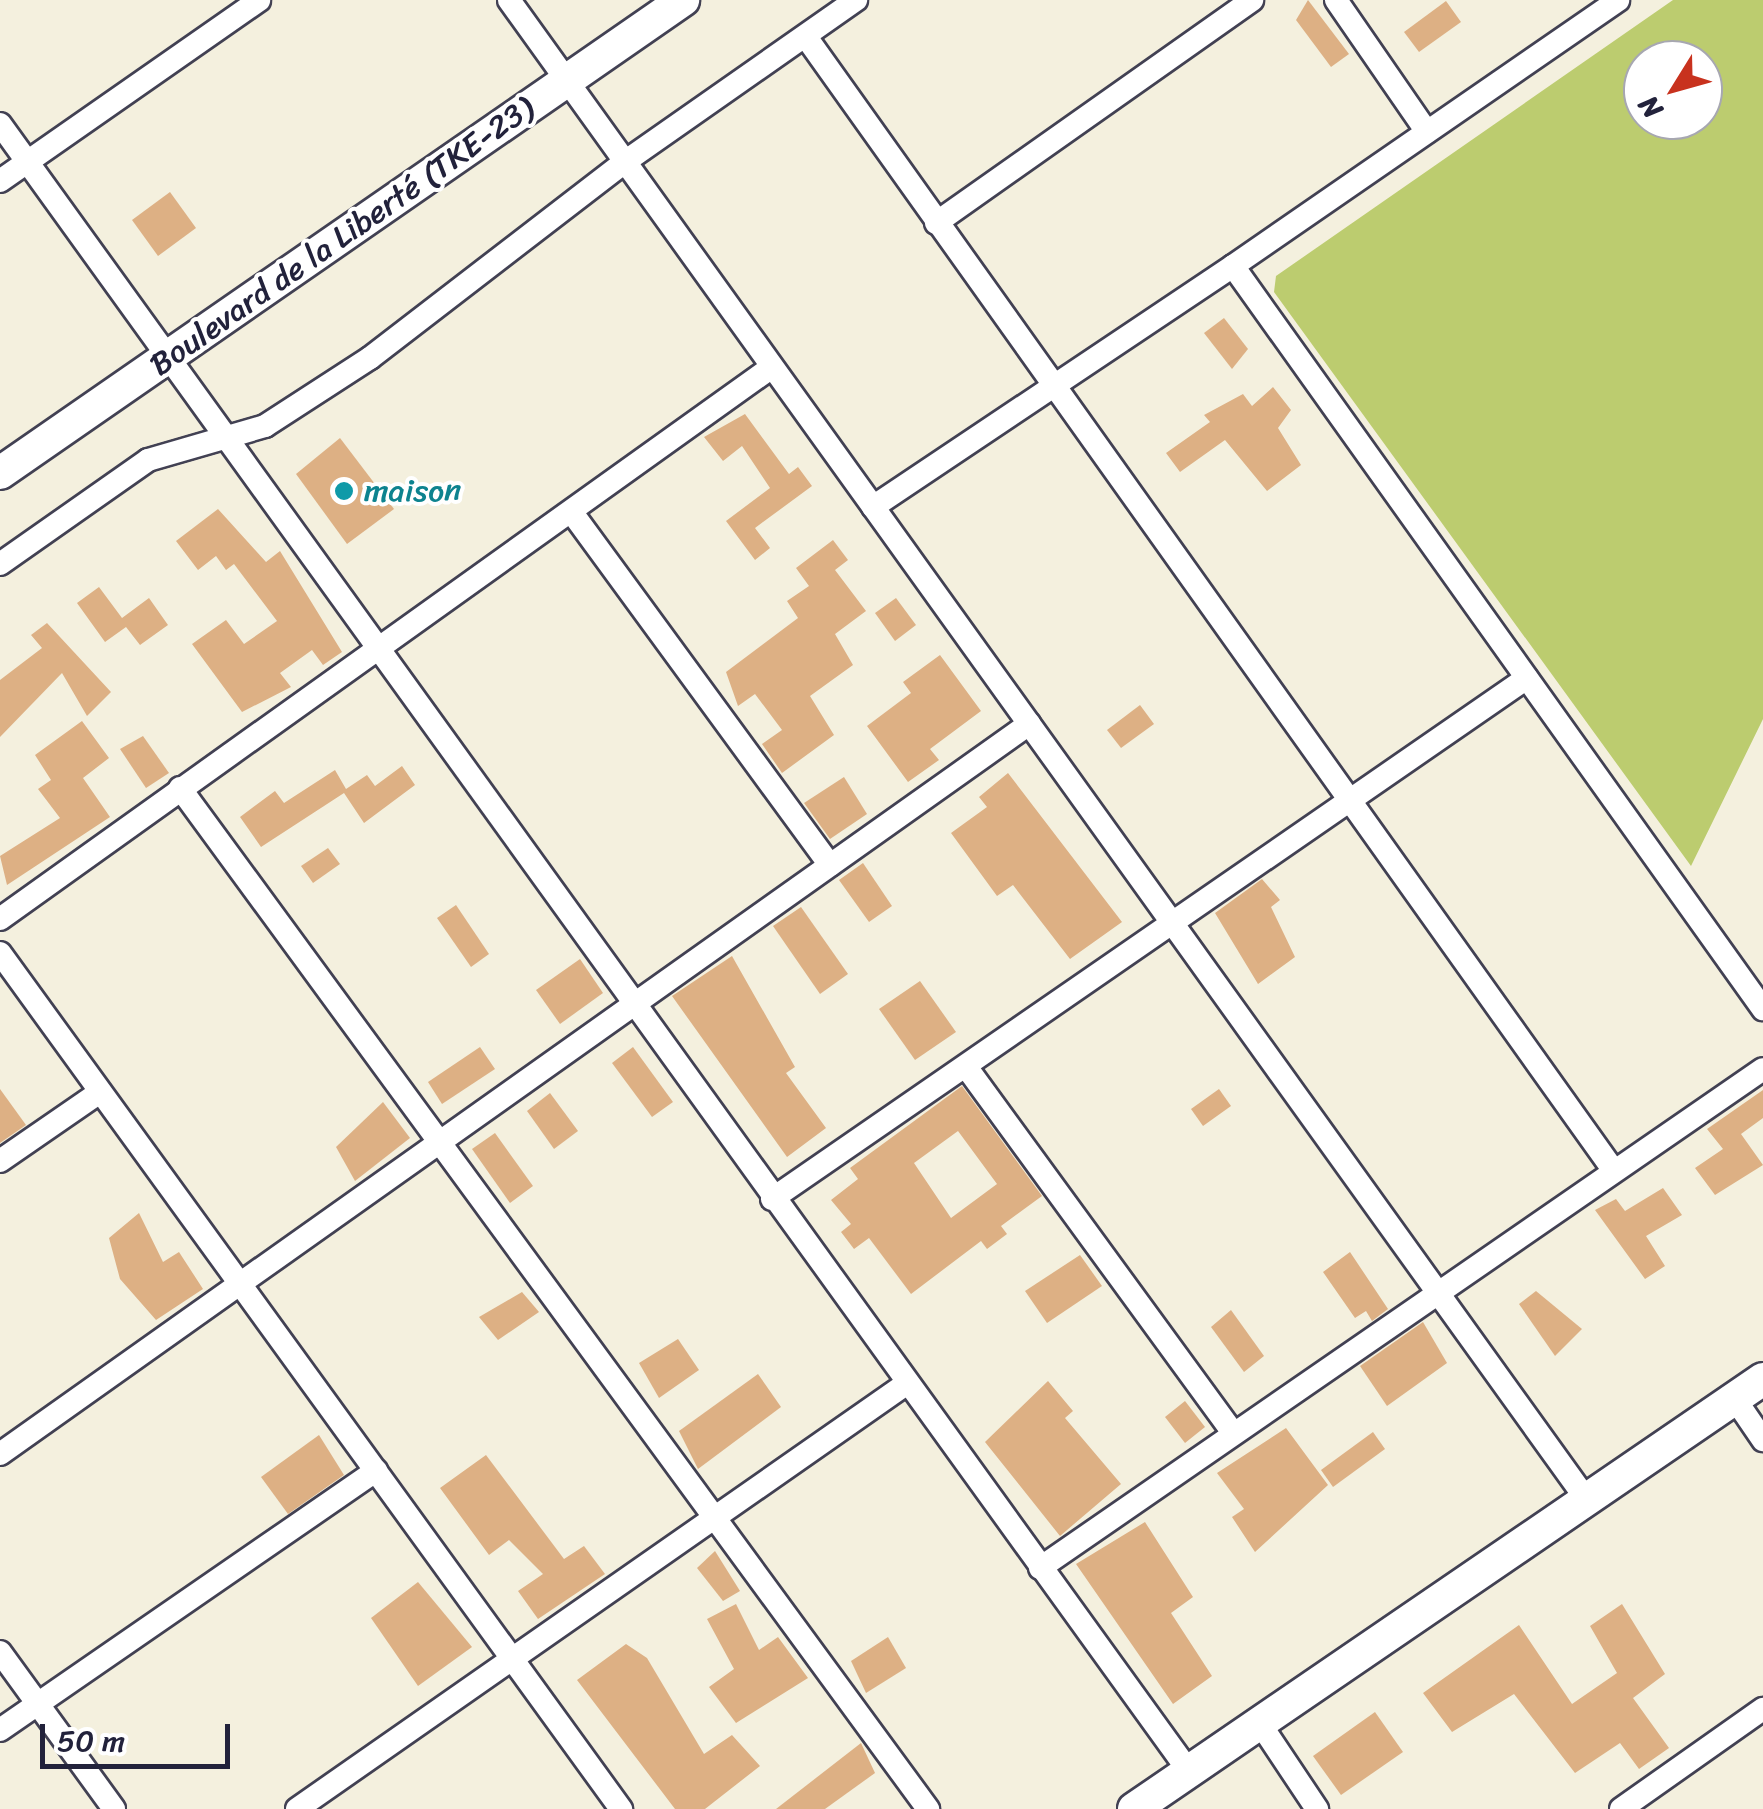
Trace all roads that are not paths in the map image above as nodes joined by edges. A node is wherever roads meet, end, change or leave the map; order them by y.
1 (258, 0) edge
2 (510, 0) edge
3 (683, 0) edge
4 (856, 0) edge
5 (1252, 0) edge
6 (1336, 0) edge
7 (1618, 0) edge
8 (806, 37) junction
9 (568, 80) junction
10 (0, 124) edge
11 (1426, 132) junction
12 (626, 161) junction
13 (28, 162) junction
14 (0, 181) edge
15 (936, 222) junction
16 (1233, 266) junction
17 (168, 357) junction
18 (772, 366) junction
19 (1050, 388) junction
20 (226, 437) junction
21 (0, 474) edge
22 (874, 507) junction
23 (573, 514) junction
24 (0, 564) edge
25 (377, 645) junction
26 (1527, 678) junction
27 (1029, 724) junction
28 (180, 788) junction
29 (1349, 804) junction
30 (830, 865) junction
31 (0, 919) edge
32 (1172, 923) junction
33 (0, 954) edge
34 (634, 1004) junction
35 (1763, 1009) edge
36 (967, 1068) junction
37 (1763, 1069) edge
38 (100, 1092) junction
39 (437, 1144) junction
40 (0, 1161) edge
41 (1614, 1171) junction
42 (772, 1199) junction
43 (240, 1284) junction
44 (1438, 1291) junction
45 (1763, 1380) edge
46 (906, 1384) junction
47 (1735, 1399) junction
48 (1232, 1432) junction
49 (1763, 1440) edge
50 (0, 1454) edge
51 (376, 1471) junction
52 (1587, 1500) junction
53 (714, 1518) junction
54 (1040, 1568) junction
55 (0, 1652) edge
56 (512, 1658) junction
57 (38, 1704) junction
58 (1763, 1709) edge
59 (1259, 1722) junction
60 (0, 1730) edge
61 (1188, 1770) junction
62 (114, 1809) edge
63 (296, 1809) edge
64 (621, 1809) edge
65 (928, 1809) edge
66 (1134, 1809) edge
67 (1317, 1809) edge
68 (1621, 1809) edge

1 - 13 street
2 - 9 street
3 - 9 street, Boulevard de la Liberté (TKE-23)
4 - 8 street
5 - 15 street
6 - 11 street
7 - 11 street
8 - 12 street
8 - 15 street
9 - 12 street
9 - 17 street, Boulevard de la Liberté (TKE-23)
10 - 13 street
11 - 16 street
12 - 18 street
12 - 20 street
13 - 14 street
13 - 17 street
15 - 19 street
16 - 19 street
16 - 26 street
17 - 20 street
17 - 21 street, Boulevard de la Liberté (TKE-23)
18 - 22 street
18 - 23 street
19 - 22 street
19 - 29 street
20 - 24 street
20 - 25 street
22 - 27 street
23 - 25 street
23 - 30 street
25 - 28 street
25 - 34 street
26 - 29 street
26 - 35 street
27 - 30 street
27 - 32 street
28 - 31 street
28 - 39 street
29 - 32 street
29 - 41 street
30 - 34 street
32 - 36 street
32 - 44 street
33 - 38 street
34 - 39 street
34 - 42 street
36 - 42 street
36 - 48 street
37 - 41 street
38 - 40 street
38 - 43 street
39 - 43 street
39 - 53 street
41 - 44 street
42 - 46 street
43 - 50 street
43 - 51 street
44 - 48 street
44 - 52 street
45 - 47 street
46 - 53 street
46 - 54 street
47 - 49 street
47 - 52 street
48 - 54 street
51 - 56 street
51 - 57 street
52 - 59 street
53 - 56 street
53 - 65 street
54 - 61 street
55 - 57 street
56 - 63 street
56 - 64 street
57 - 60 street
57 - 62 street
58 - 68 street
59 - 61 street
59 - 67 street
61 - 66 street

